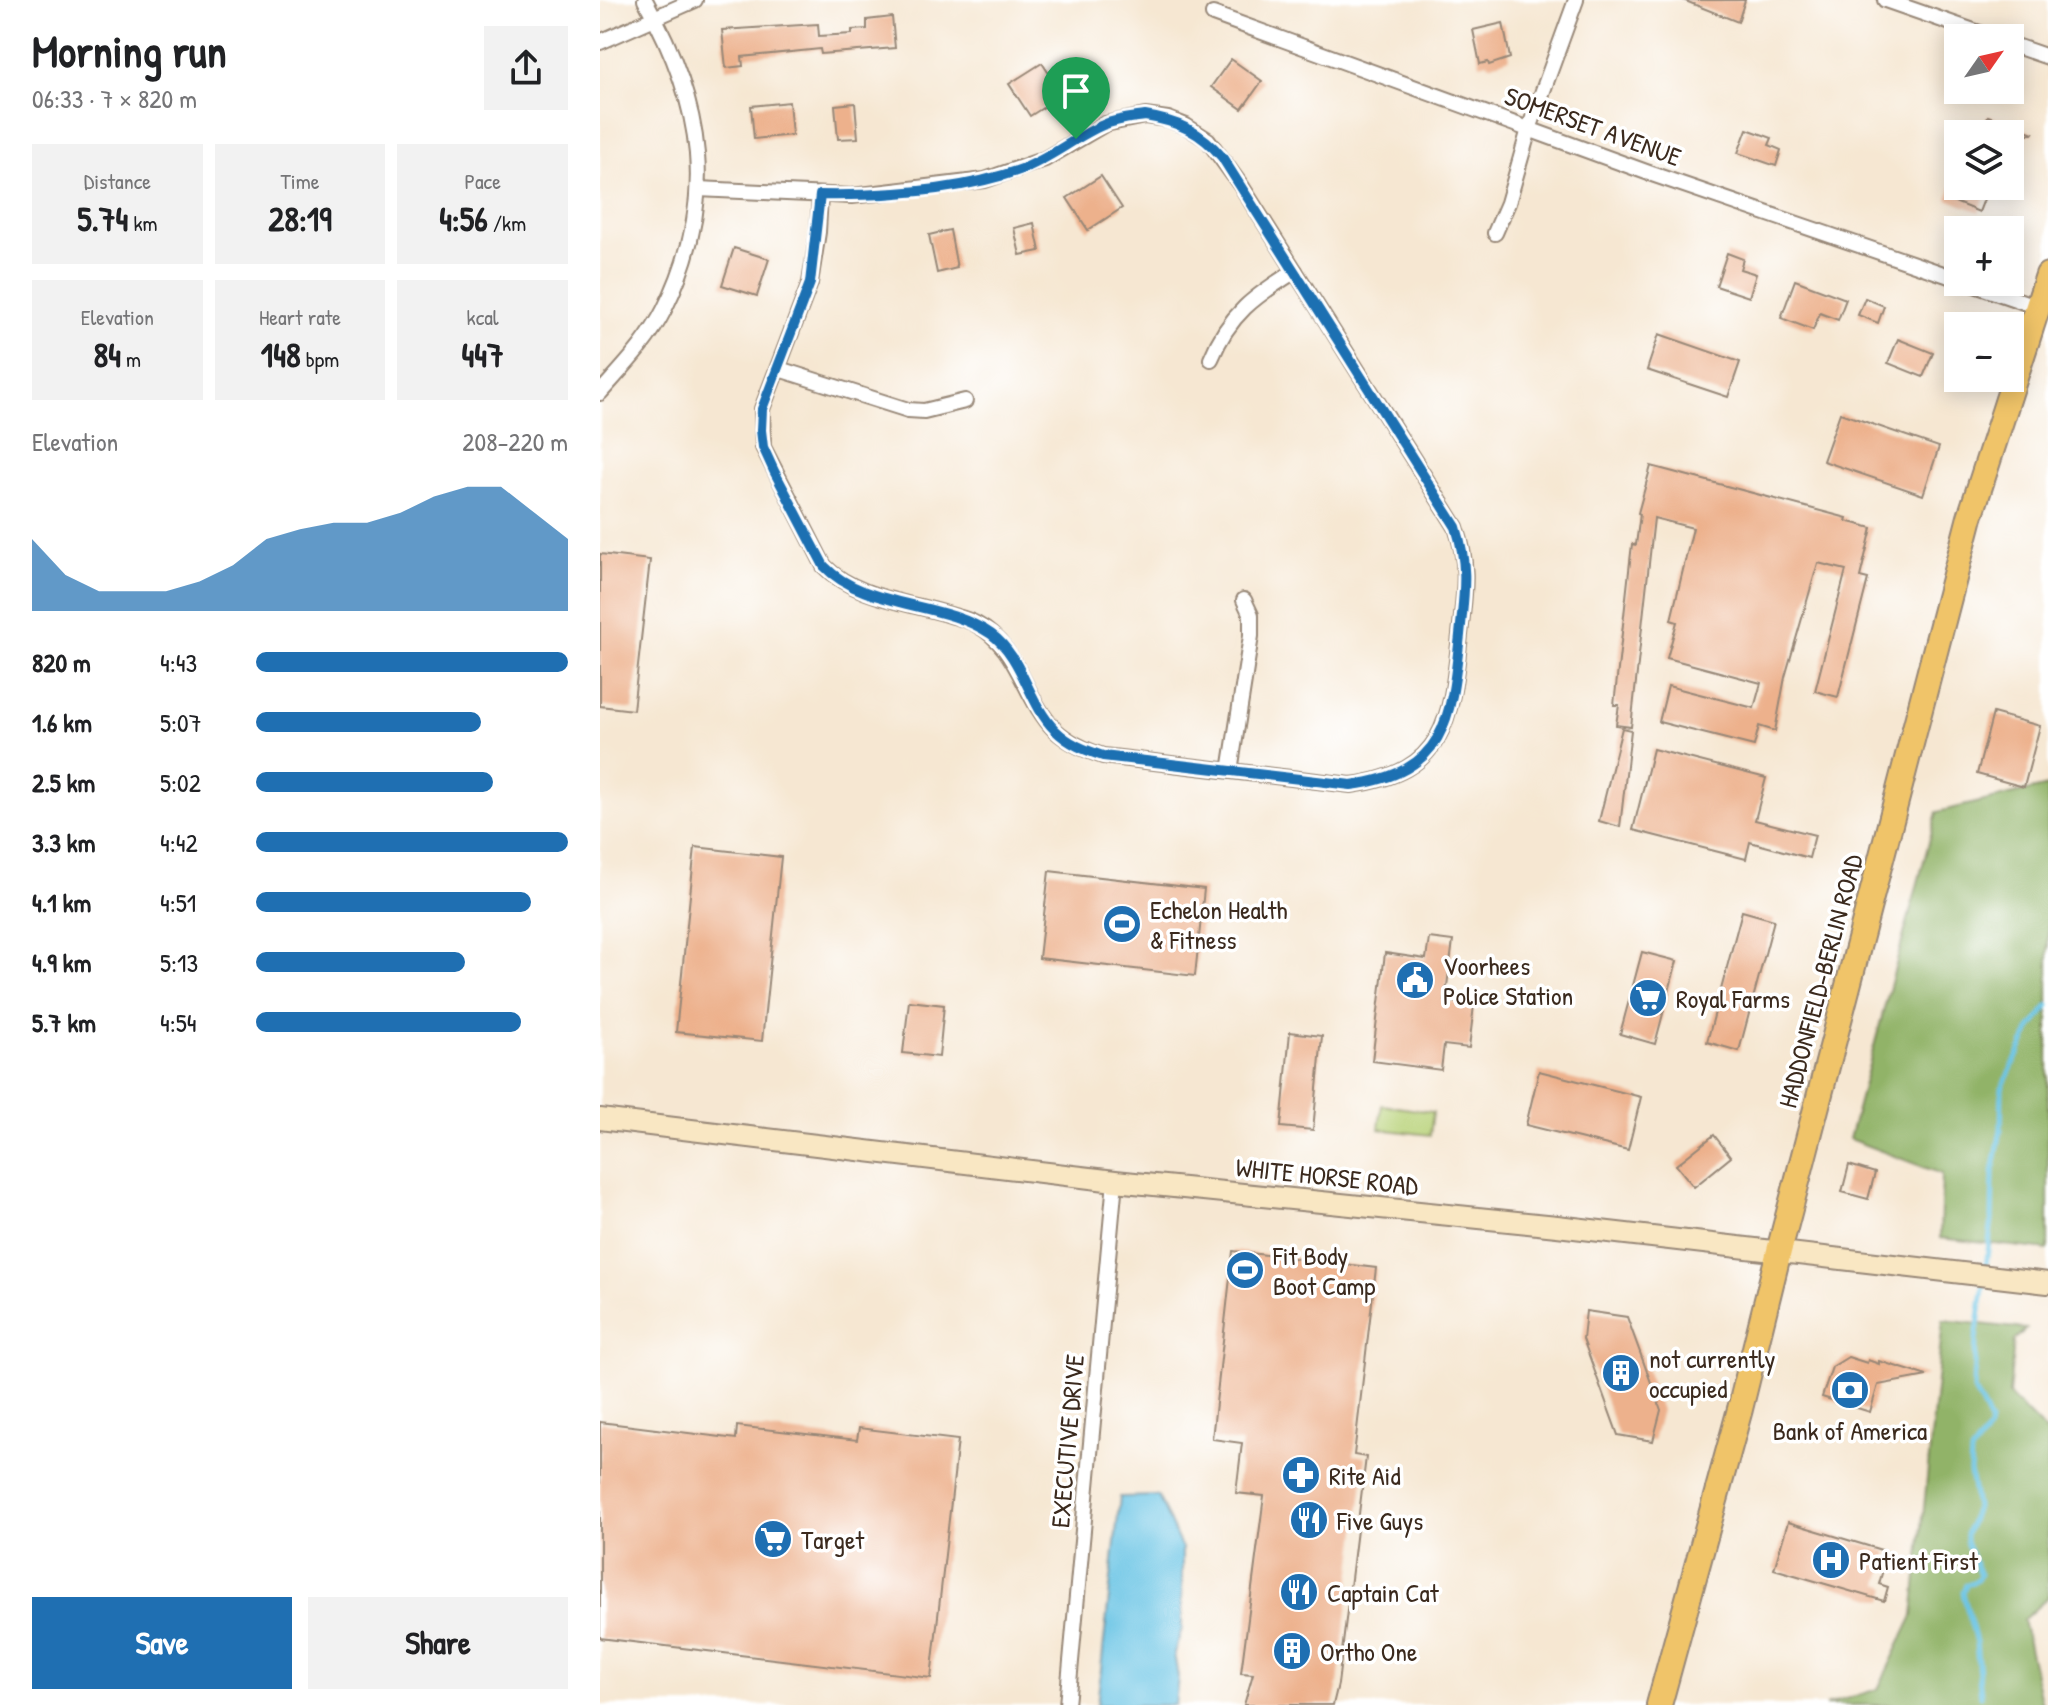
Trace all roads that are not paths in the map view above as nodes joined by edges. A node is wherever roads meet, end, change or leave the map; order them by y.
1 (645, 0) edge
2 (695, 0) edge
3 (1576, 0) edge
4 (1885, 0) edge
5 (1213, 14) dead end
6 (655, 19) junction
7 (1954, 24) edge
8 (600, 42) edge
9 (2024, 49) edge
10 (2048, 57) edge
11 (1529, 129) junction
12 (698, 189) junction
13 (820, 195) junction
14 (1495, 233) dead end
15 (1295, 271) junction
16 (1944, 274) edge
17 (2048, 275) edge
18 (2006, 296) edge
19 (2038, 307) junction
20 (1211, 359) dead end
21 (779, 369) junction
22 (600, 393) edge
23 (965, 401) dead end
24 (1244, 600) dead end
25 (1230, 771) junction
26 (600, 1119) edge
27 (1115, 1181) junction
28 (1779, 1251) junction
29 (2048, 1283) edge
30 (1067, 1705) edge
31 (1659, 1705) edge

1 - 6 street
2 - 6 street
3 - 11 street
4 - 7 street
5 - 11 street, SOMERSET AVENUE
6 - 8 street
6 - 12 street
9 - 10 street
11 - 14 street
11 - 16 street, SOMERSET AVENUE
12 - 13 street
12 - 22 street
13 - 15 street
13 - 21 street
15 - 20 street
15 - 25 street
17 - 19 main road, HADDONFIELD-BERLIN ROAD
18 - 19 street
19 - 28 main road, HADDONFIELD-BERLIN ROAD
21 - 23 street
21 - 25 street
24 - 25 street
26 - 27 main road, WHITE HORSE ROAD
27 - 28 main road, WHITE HORSE ROAD
27 - 30 street, EXECUTIVE DRIVE
28 - 29 main road, WHITE HORSE ROAD
28 - 31 main road, HADDONFIELD-BERLIN ROAD

